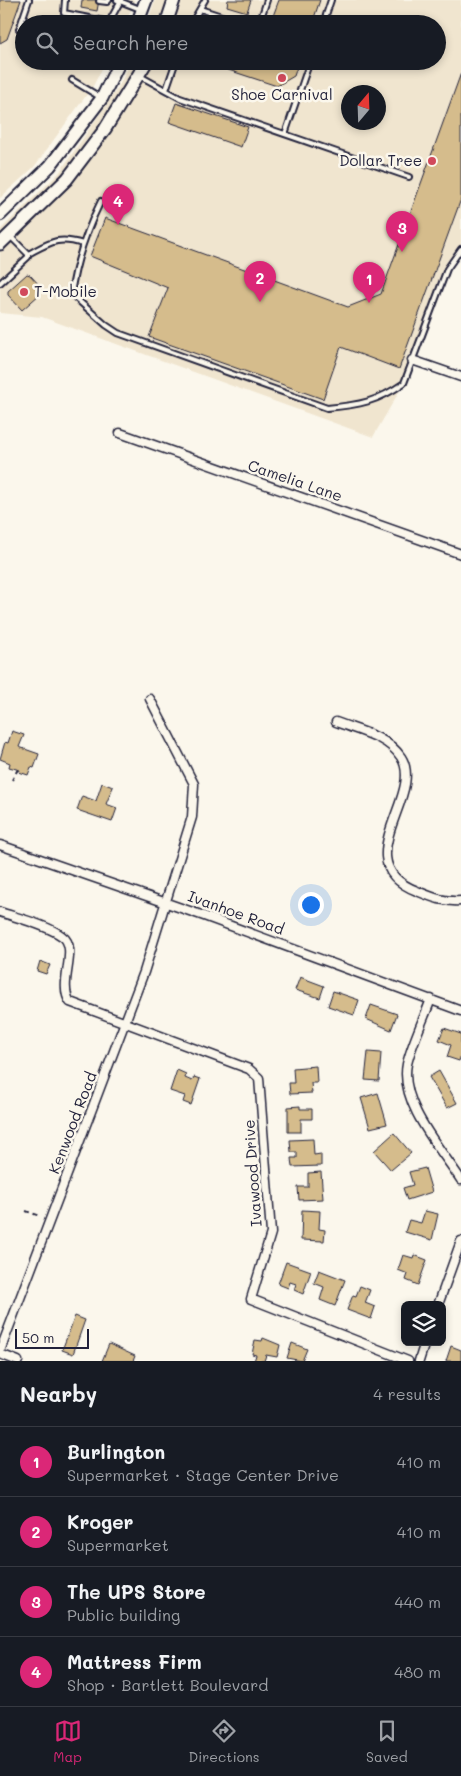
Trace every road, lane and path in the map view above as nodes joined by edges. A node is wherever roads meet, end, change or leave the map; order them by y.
1 (29, 0) edge
2 (65, 0) edge
3 (109, 0) edge
4 (174, 0) edge
5 (205, 0) edge
6 (267, 0) edge
7 (331, 0) edge
8 (99, 1) edge
9 (119, 1) edge
10 (144, 5) edge
11 (200, 9) junction
12 (23, 15) edge
13 (74, 15) edge
14 (112, 15) edge
15 (169, 15) edge
16 (196, 15) edge
17 (218, 15) edge
18 (262, 15) edge
19 (326, 15) edge
20 (116, 70) edge
21 (143, 70) edge
22 (173, 70) edge
23 (307, 70) edge
24 (140, 76) junction
25 (72, 80) dead end
26 (166, 90) junction
27 (102, 98) junction
28 (286, 134) junction
29 (409, 177) dead end
30 (101, 201) dead end
31 (0, 215) edge
32 (10, 235) junction
33 (0, 244) edge
34 (83, 244) junction
35 (461, 249) edge
36 (28, 254) junction
37 (0, 282) edge
38 (412, 360) junction
39 (461, 377) edge
40 (120, 433) dead end
41 (461, 554) edge
42 (150, 699) dead end
43 (336, 722) dead end
44 (18, 769) dead end
45 (12, 780) dead end
46 (0, 844) edge
47 (461, 901) edge
48 (166, 903) junction
49 (0, 912) edge
50 (431, 999) junction
51 (461, 1011) edge
52 (125, 1024) junction
53 (461, 1180) edge
54 (26, 1211) dead end
55 (40, 1216) dead end
56 (461, 1241) edge
57 (439, 1301) edge
58 (424, 1346) edge
59 (0, 1353) edge
60 (18, 1361) edge
61 (408, 1361) edge
62 (418, 1361) edge

1 - 12 lane
2 - 13 lane
3 - 8 lane
4 - 15 main road
5 - 11 lane
6 - 18 lane
7 - 19 lane
9 - 10 lane
9 - 14 lane
11 - 16 lane
11 - 17 lane
20 - 27 main road
21 - 24 main road
22 - 26 lane
23 - 28 lane
24 - 26 lane
24 - 32 main road
25 - 27 lane
26 - 28 lane
27 - 31 main road
28 - 29 lane
30 - 34 lane
32 - 33 main road
32 - 36 lane
34 - 36 lane
34 - 38 lane
35 - 38 lane
36 - 37 lane
38 - 39 street
40 - 41 street, Camelia Lane
42 - 48 street, Kenwood Road
43 - 47 street
44 - 45 path
46 - 48 street, Ivanhoe Road
48 - 50 street, Ivanhoe Road
48 - 52 street, Kenwood Road
49 - 52 street
50 - 51 street, Ivanhoe Road
50 - 53 street
52 - 59 street, Kenwood Road
52 - 61 street, Ivawood Drive
54 - 55 path
56 - 57 street
58 - 62 street
59 - 60 street

